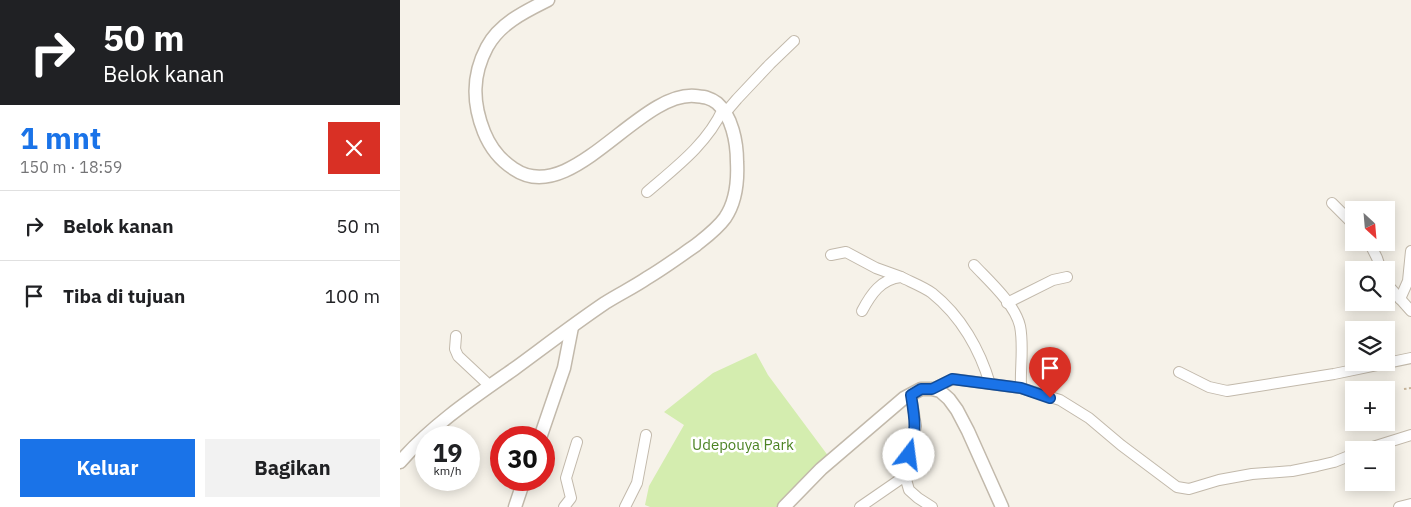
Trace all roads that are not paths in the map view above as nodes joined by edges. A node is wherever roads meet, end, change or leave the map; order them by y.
1 (548, 0) edge
2 (794, 41) dead end
3 (724, 111) junction
4 (647, 192) dead end
5 (1332, 203) dead end
6 (1345, 216) edge
7 (1411, 250) edge
8 (831, 254) dead end
9 (974, 265) dead end
10 (901, 277) junction
11 (1067, 277) dead end
12 (1395, 293) edge
13 (1400, 299) junction
14 (1008, 303) junction
15 (862, 310) dead end
16 (1411, 311) edge
17 (572, 327) junction
18 (456, 336) dead end
19 (1411, 358) edge
20 (1179, 372) dead end
21 (990, 384) junction
22 (490, 386) junction
23 (1021, 388) junction
24 (932, 389) junction
25 (911, 395) junction
26 (544, 426) edge
27 (646, 435) dead end
28 (1411, 435) edge
29 (1392, 441) edge
30 (577, 442) dead end
31 (1345, 458) edge
32 (400, 462) edge
33 (905, 476) junction
34 (520, 491) edge
35 (1411, 504) edge
36 (515, 505) edge
37 (564, 507) edge
38 (626, 507) edge
39 (784, 507) edge
40 (860, 507) edge
41 (932, 507) edge
42 (1002, 507) edge
43 (1399, 507) edge

1 - 3 street
2 - 3 street
3 - 4 street
3 - 17 street
5 - 6 street
7 - 13 street
8 - 10 street
9 - 14 street
10 - 15 street
10 - 21 street
11 - 14 street
12 - 13 street
13 - 16 street
14 - 23 street
17 - 22 street
17 - 26 street
18 - 22 street
19 - 20 street
21 - 23 street
21 - 24 street
22 - 32 street
23 - 31 street
24 - 25 street
24 - 42 street
25 - 33 street
25 - 39 street
27 - 38 street
28 - 29 street
30 - 37 street
33 - 40 street
33 - 41 street
34 - 36 street
35 - 43 street

